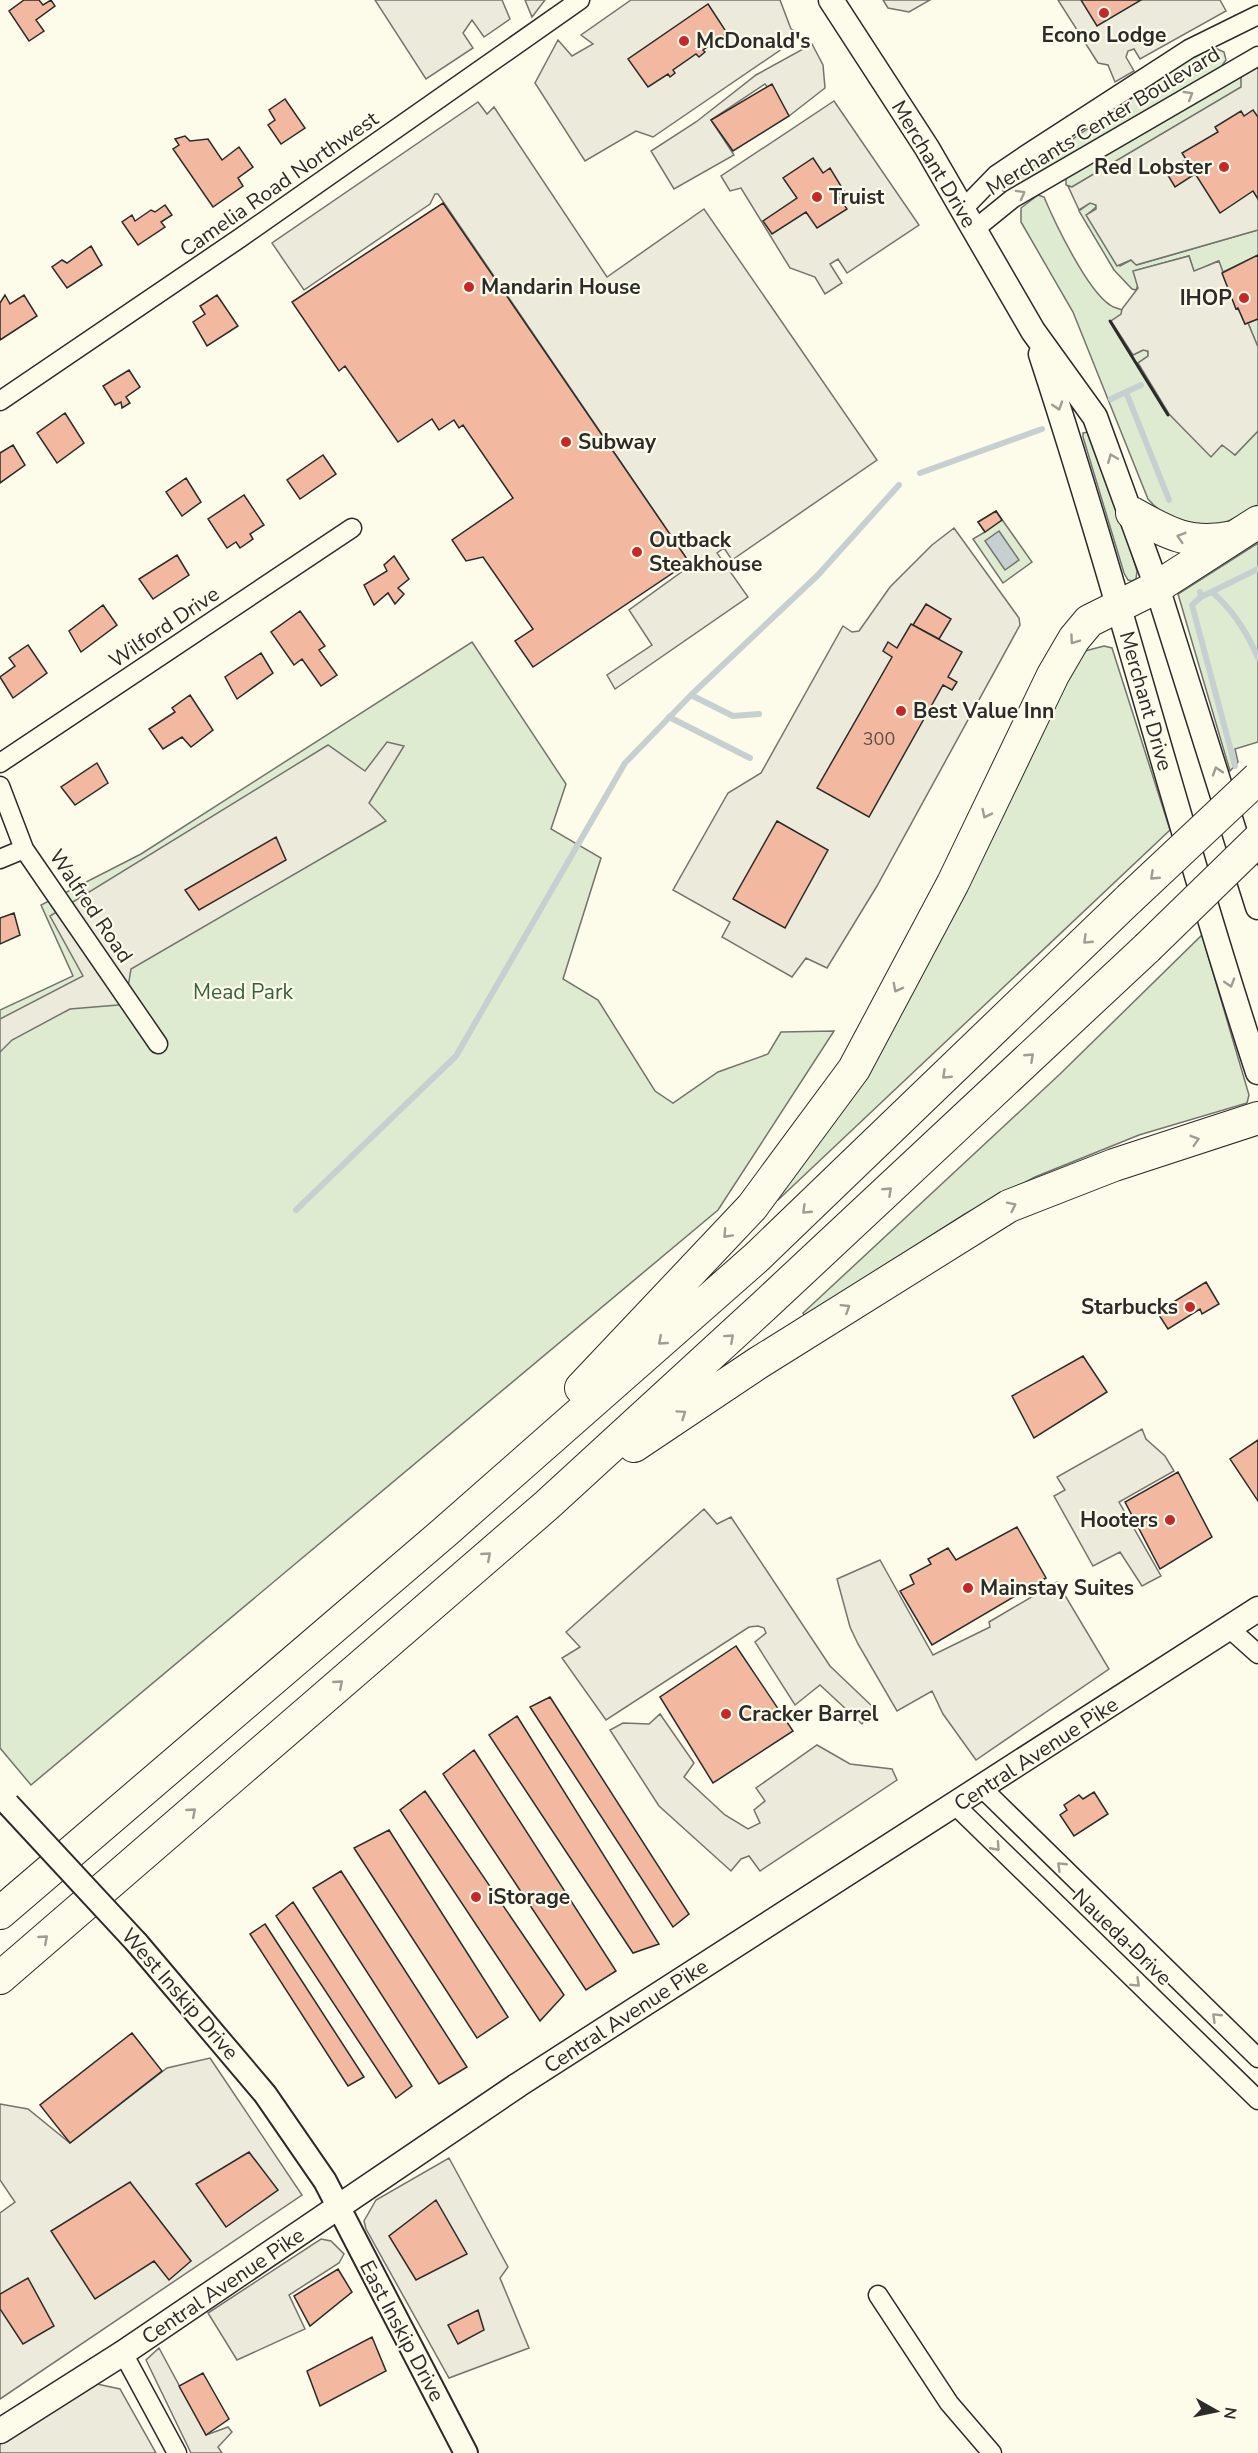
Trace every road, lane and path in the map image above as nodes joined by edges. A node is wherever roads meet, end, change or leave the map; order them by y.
1 (580, 0) edge
2 (831, 0) edge
3 (1258, 15) edge
4 (1258, 56) edge
5 (969, 219) junction
6 (1033, 331) junction
7 (0, 401) edge
8 (1132, 513) junction
9 (352, 528) dead end
10 (1246, 529) edge
11 (1157, 587) junction
12 (1120, 608) junction
13 (0, 763) edge
14 (1258, 778) edge
15 (0, 786) edge
16 (1258, 840) edge
17 (24, 849) junction
18 (0, 859) edge
19 (1258, 907) edge
20 (158, 1044) dead end
21 (1258, 1072) edge
22 (1258, 1118) edge
23 (546, 1505) junction
24 (446, 1531) junction
25 (1258, 1609) edge
26 (1230, 1629) junction
27 (1258, 1654) edge
28 (982, 1788) junction
29 (4, 1800) edge
30 (955, 1805) junction
31 (0, 1913) edge
32 (0, 1978) edge
33 (1258, 2058) edge
34 (1258, 2100) edge
35 (338, 2209) junction
36 (878, 2295) dead end
37 (123, 2353) junction
38 (0, 2431) edge
39 (177, 2453) edge
40 (466, 2453) edge
41 (992, 2453) edge

1 - 7 street, Camelia Road Northwest
2 - 5 main road, Merchant Drive
3 - 5 street, Merchants Center Boulevard
5 -> 4 street, Merchants Center Boulevard
5 - 6 main road, Merchant Drive
8 -> 6 main road, Merchant Drive
6 -> 12 main road, Merchant Drive
10 -> 8 highway
8 - 11 main road, Merchant Drive
9 - 13 street, Wilford Drive
10 - 11 highway
11 - 12 highway
19 -> 11 main road, Merchant Drive
12 -> 21 main road, Merchant Drive
12 -> 24 highway
14 -> 24 highway, bridge
15 - 17 street, Walfred Road
23 -> 16 highway, bridge
17 - 18 street
17 - 20 street, Walfred Road
23 -> 22 highway
32 -> 23 highway
24 - 31 highway
25 - 26 main road, Central Avenue Pike
26 - 27 street
26 - 28 main road, Central Avenue Pike
28 - 30 main road, Central Avenue Pike
33 -> 28 street, Naueda Drive
29 - 35 street, West Inskip Drive, bridge
30 -> 34 street, Naueda Drive
30 - 35 main road, Central Avenue Pike
35 - 37 main road, Central Avenue Pike
35 - 40 street, East Inskip Drive
36 - 41 street
37 - 38 main road, Central Avenue Pike
37 - 39 street

